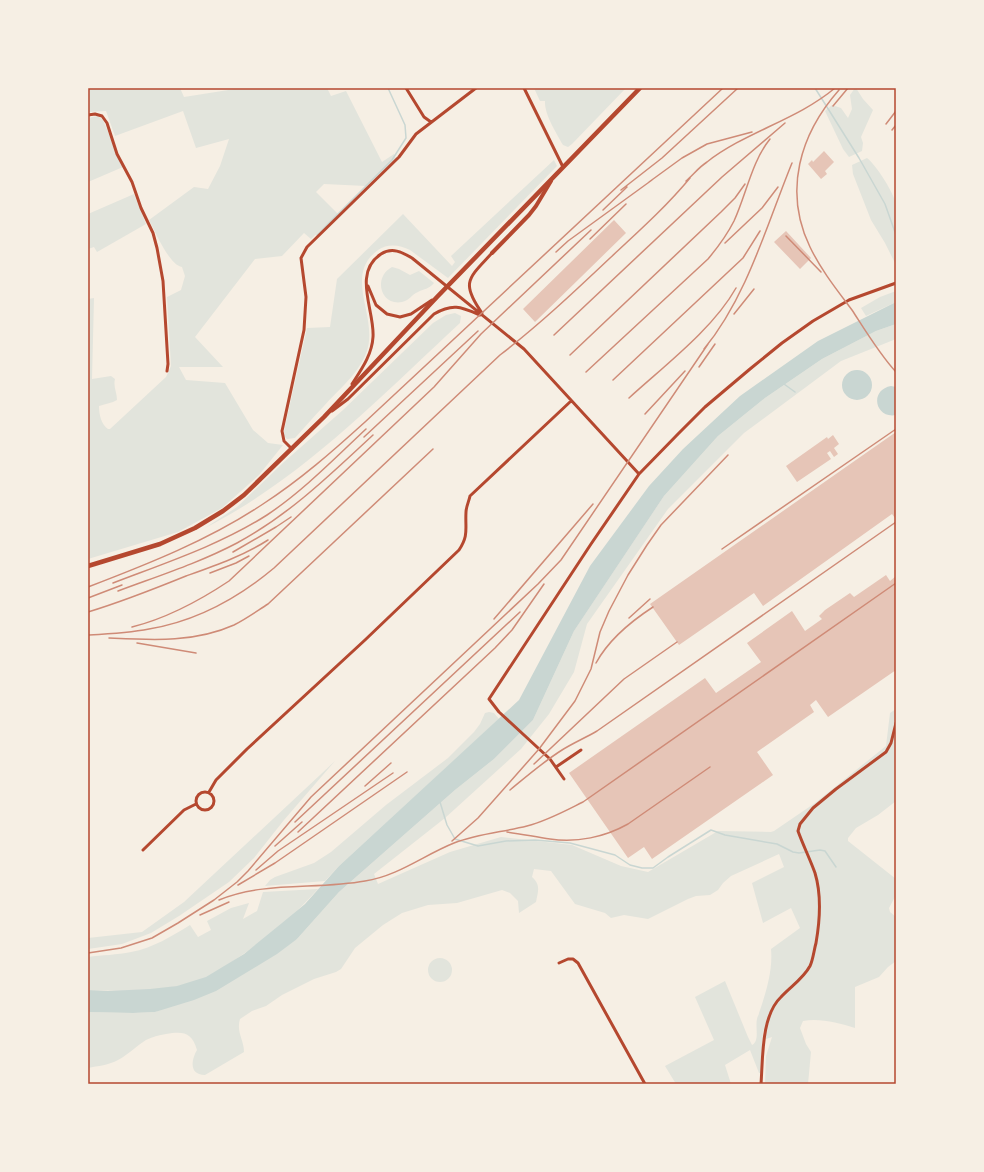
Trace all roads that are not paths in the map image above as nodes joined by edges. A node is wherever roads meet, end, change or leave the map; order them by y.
1 (406, 88) edge
2 (476, 88) edge
3 (524, 88) edge
4 (640, 88) edge
5 (88, 115) edge
6 (431, 122) junction
7 (563, 167) junction
8 (552, 179) junction
9 (492, 253) joint
10 (896, 282) edge
11 (367, 284) junction
12 (437, 297) junction
13 (484, 316) junction
14 (167, 371) dead end
15 (350, 388) junction
16 (572, 402) junction
17 (324, 417) junction
18 (292, 449) junction
19 (639, 474) junction
20 (88, 566) edge
21 (896, 723) edge
22 (581, 750) dead end
23 (556, 767) junction
24 (564, 779) dead end
25 (209, 792) junction
26 (196, 804) junction
27 (143, 850) dead end
28 (559, 963) dead end
29 (645, 1084) edge
30 (761, 1084) edge

1 - 6 street
2 - 6 street
3 - 7 street
4 - 7 main road
5 - 14 street
6 - 18 street
7 - 8 main road
8 - 9 street
8 - 12 main road
9 - 13 street
10 - 19 street
11 - 12 street
11 - 13 street
11 - 15 street
12 - 15 main road
13 - 16 street
13 - 17 street
15 - 17 main road
16 - 19 street
16 - 25 street
17 - 18 main road
18 - 20 main road
19 - 23 street
21 - 30 street
22 - 23 street
23 - 24 street
25 - 26 street
25 - 26 street
26 - 27 street
28 - 29 street

